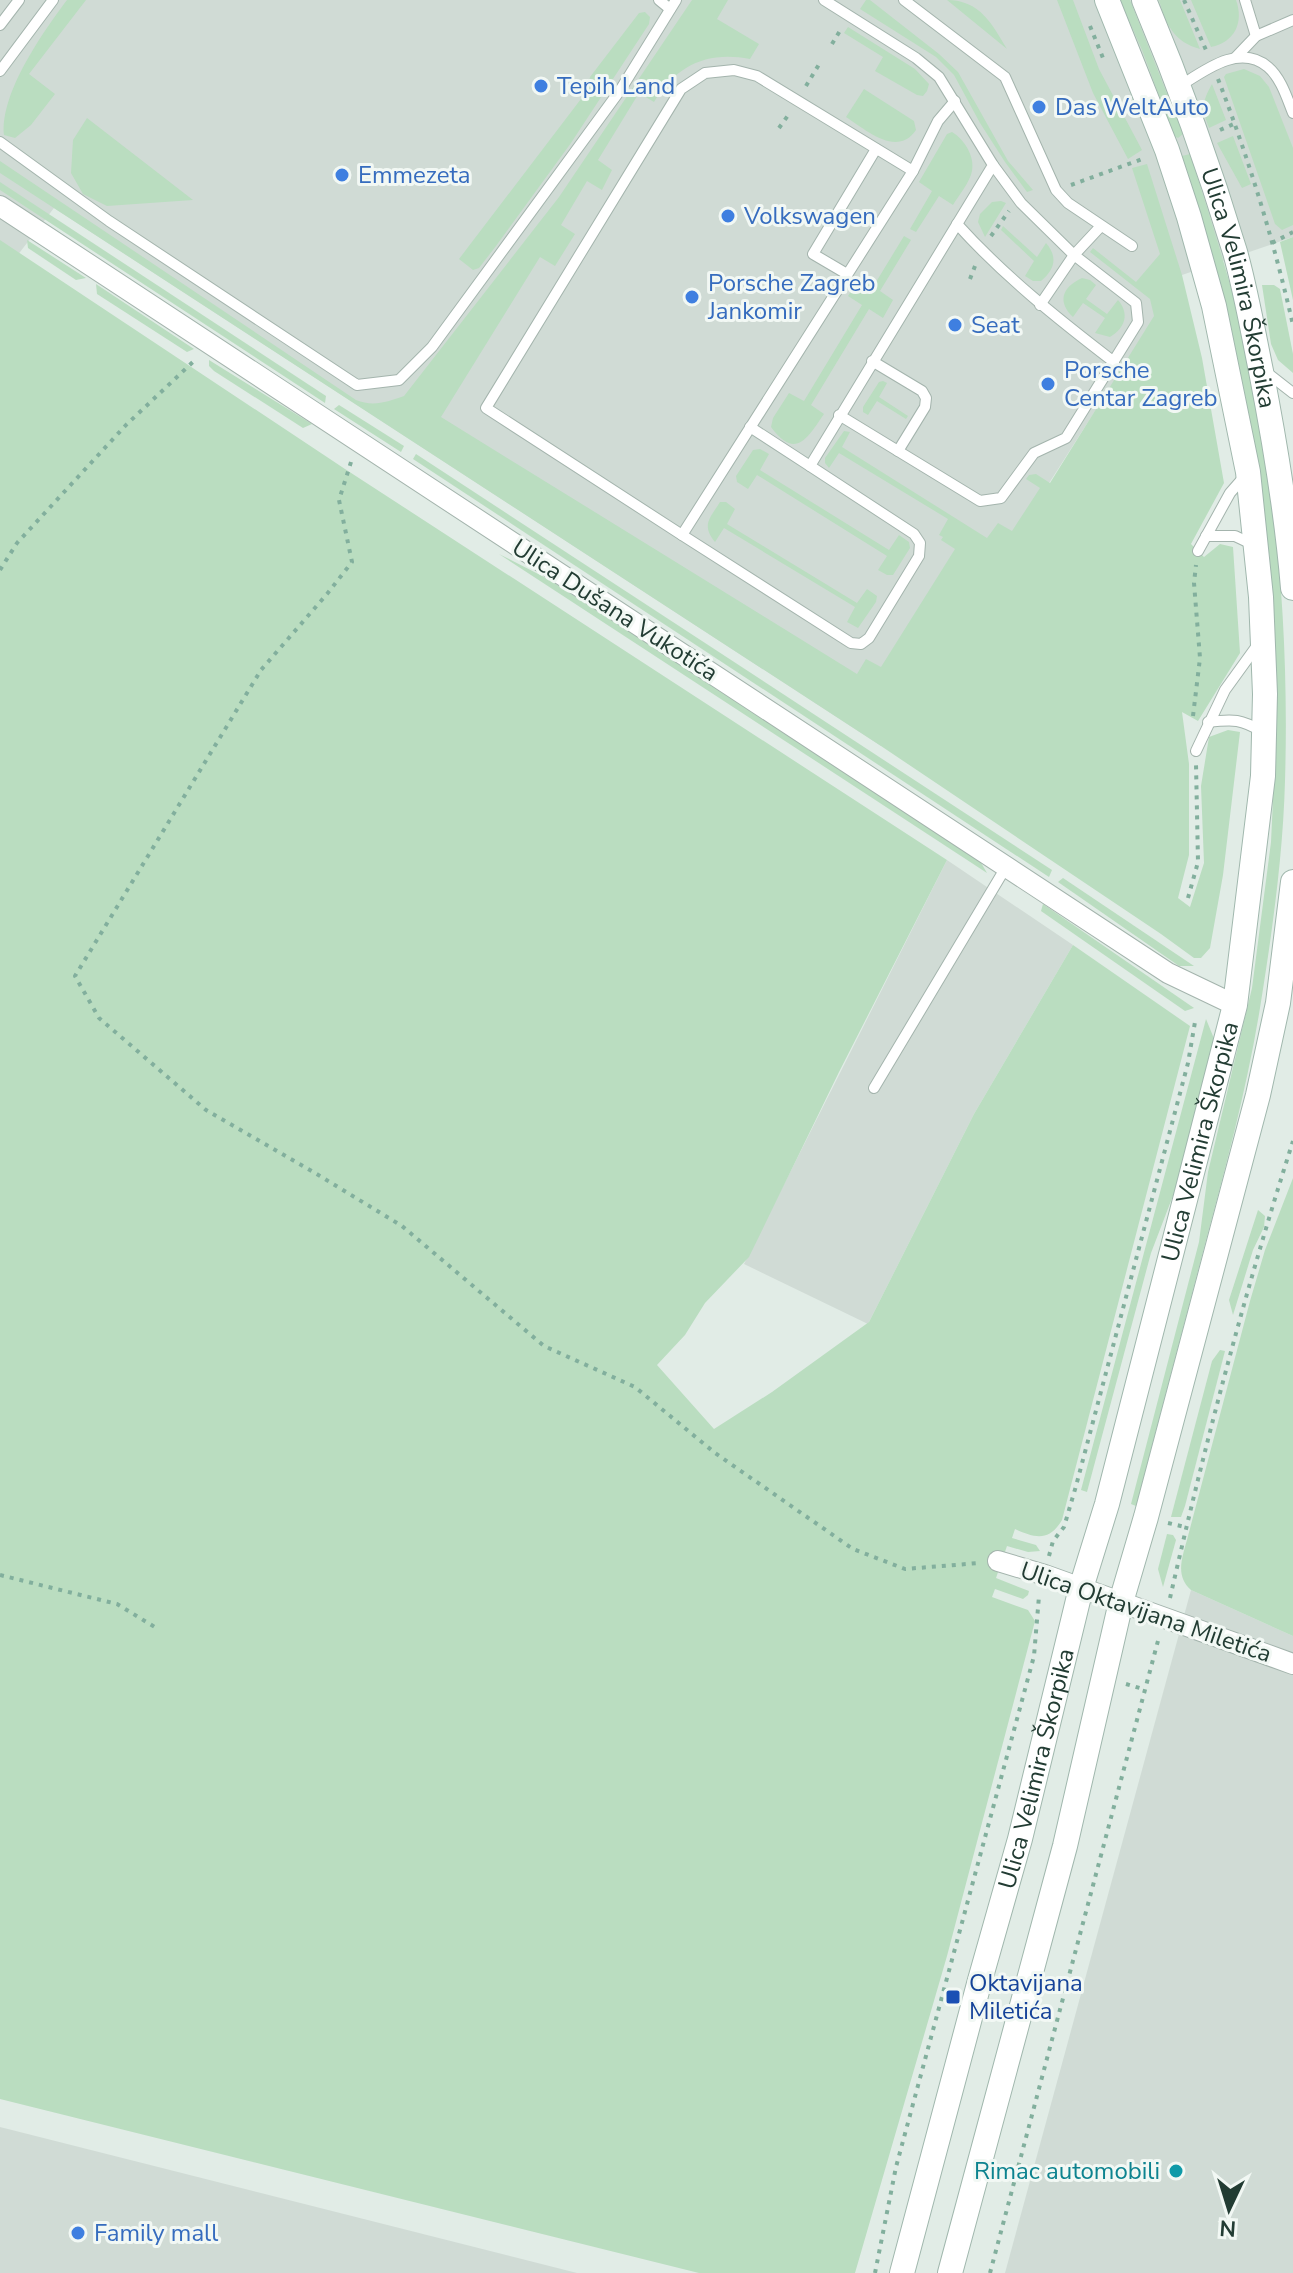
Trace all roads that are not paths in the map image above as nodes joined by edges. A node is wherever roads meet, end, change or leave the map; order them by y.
1 (19, 0) edge
2 (53, 0) edge
3 (659, 0) edge
4 (824, 0) edge
5 (904, 0) edge
6 (1107, 0) edge
7 (1144, 0) edge
8 (1245, 0) edge
9 (673, 4) edge
10 (1293, 20) edge
11 (0, 25) edge
12 (1256, 36) junction
13 (1236, 57) junction
14 (0, 71) edge
15 (1180, 87) junction
16 (955, 101) junction
17 (1293, 113) edge
18 (0, 142) edge
19 (876, 149) junction
20 (993, 165) junction
21 (913, 171) junction
22 (0, 206) edge
23 (957, 224) junction
24 (1101, 226) junction
25 (1132, 246) dead end
26 (1074, 255) junction
27 (847, 274) junction
28 (1040, 305) junction
29 (872, 361) junction
30 (1114, 362) junction
31 (1260, 368) junction
32 (1293, 393) edge
33 (839, 415) junction
34 (750, 427) junction
35 (898, 451) junction
36 (810, 466) junction
37 (1248, 472) junction
38 (682, 535) junction
39 (1206, 536) junction
40 (1256, 546) junction
41 (1198, 551) dead end
42 (1293, 588) edge
43 (1263, 638) junction
44 (1208, 722) junction
45 (1264, 732) junction
46 (1196, 751) dead end
47 (1006, 867) junction
48 (1293, 883) edge
49 (1235, 1005) junction
50 (874, 1088) dead end
51 (998, 1561) road end
52 (1081, 1588) junction
53 (1121, 1602) junction
54 (1293, 1664) edge
55 (902, 2273) edge
56 (950, 2273) edge

1 - 11 lane
2 - 14 lane
3 - 9 lane
4 - 16 lane
5 - 24 lane
6 - 37 main road, Ulica Velimira Škorpika
7 - 15 main road, Ulica Velimira Škorpika
8 - 12 lane
9 - 18 lane
10 - 12 lane
12 - 13 lane
13 - 15 lane
13 - 17 lane
15 - 31 main road, Ulica Velimira Škorpika
16 - 20 lane
16 - 21 lane
19 - 21 lane
19 - 27 lane
19 - 38 lane
20 - 23 lane
20 - 26 lane
21 - 27 lane
22 - 47 street, Ulica Dušana Vukotića
23 - 28 lane
23 - 29 lane
24 - 25 lane
24 - 26 lane
26 - 28 lane
26 - 30 lane
27 - 34 lane
28 - 30 lane
29 - 33 lane
29 - 35 lane
30 - 35 lane
31 - 32 lane
31 - 42 main road, Ulica Velimira Škorpika
33 - 35 lane
33 - 36 lane
34 - 36 lane
34 - 38 lane
36 - 38 lane
37 - 39 lane
37 - 40 main road, Ulica Velimira Škorpika
39 - 40 lane
39 - 41 lane
40 - 43 main road, Ulica Velimira Škorpika
43 - 44 lane
43 - 45 main road, Ulica Velimira Škorpika
44 - 45 lane
44 - 46 lane
45 - 49 main road, Ulica Velimira Škorpika
47 - 49 street, Ulica Dušana Vukotića
47 - 50 lane
48 - 53 main road, Ulica Velimira Škorpika
49 - 52 main road, Ulica Velimira Škorpika
51 - 52 street, Ulica Oktavijana Miletića
52 - 53 street, Ulica Oktavijana Miletića
52 - 55 main road, Ulica Velimira Škorpika
53 - 54 street, Ulica Oktavijana Miletića
53 - 56 main road, Ulica Velimira Škorpika

